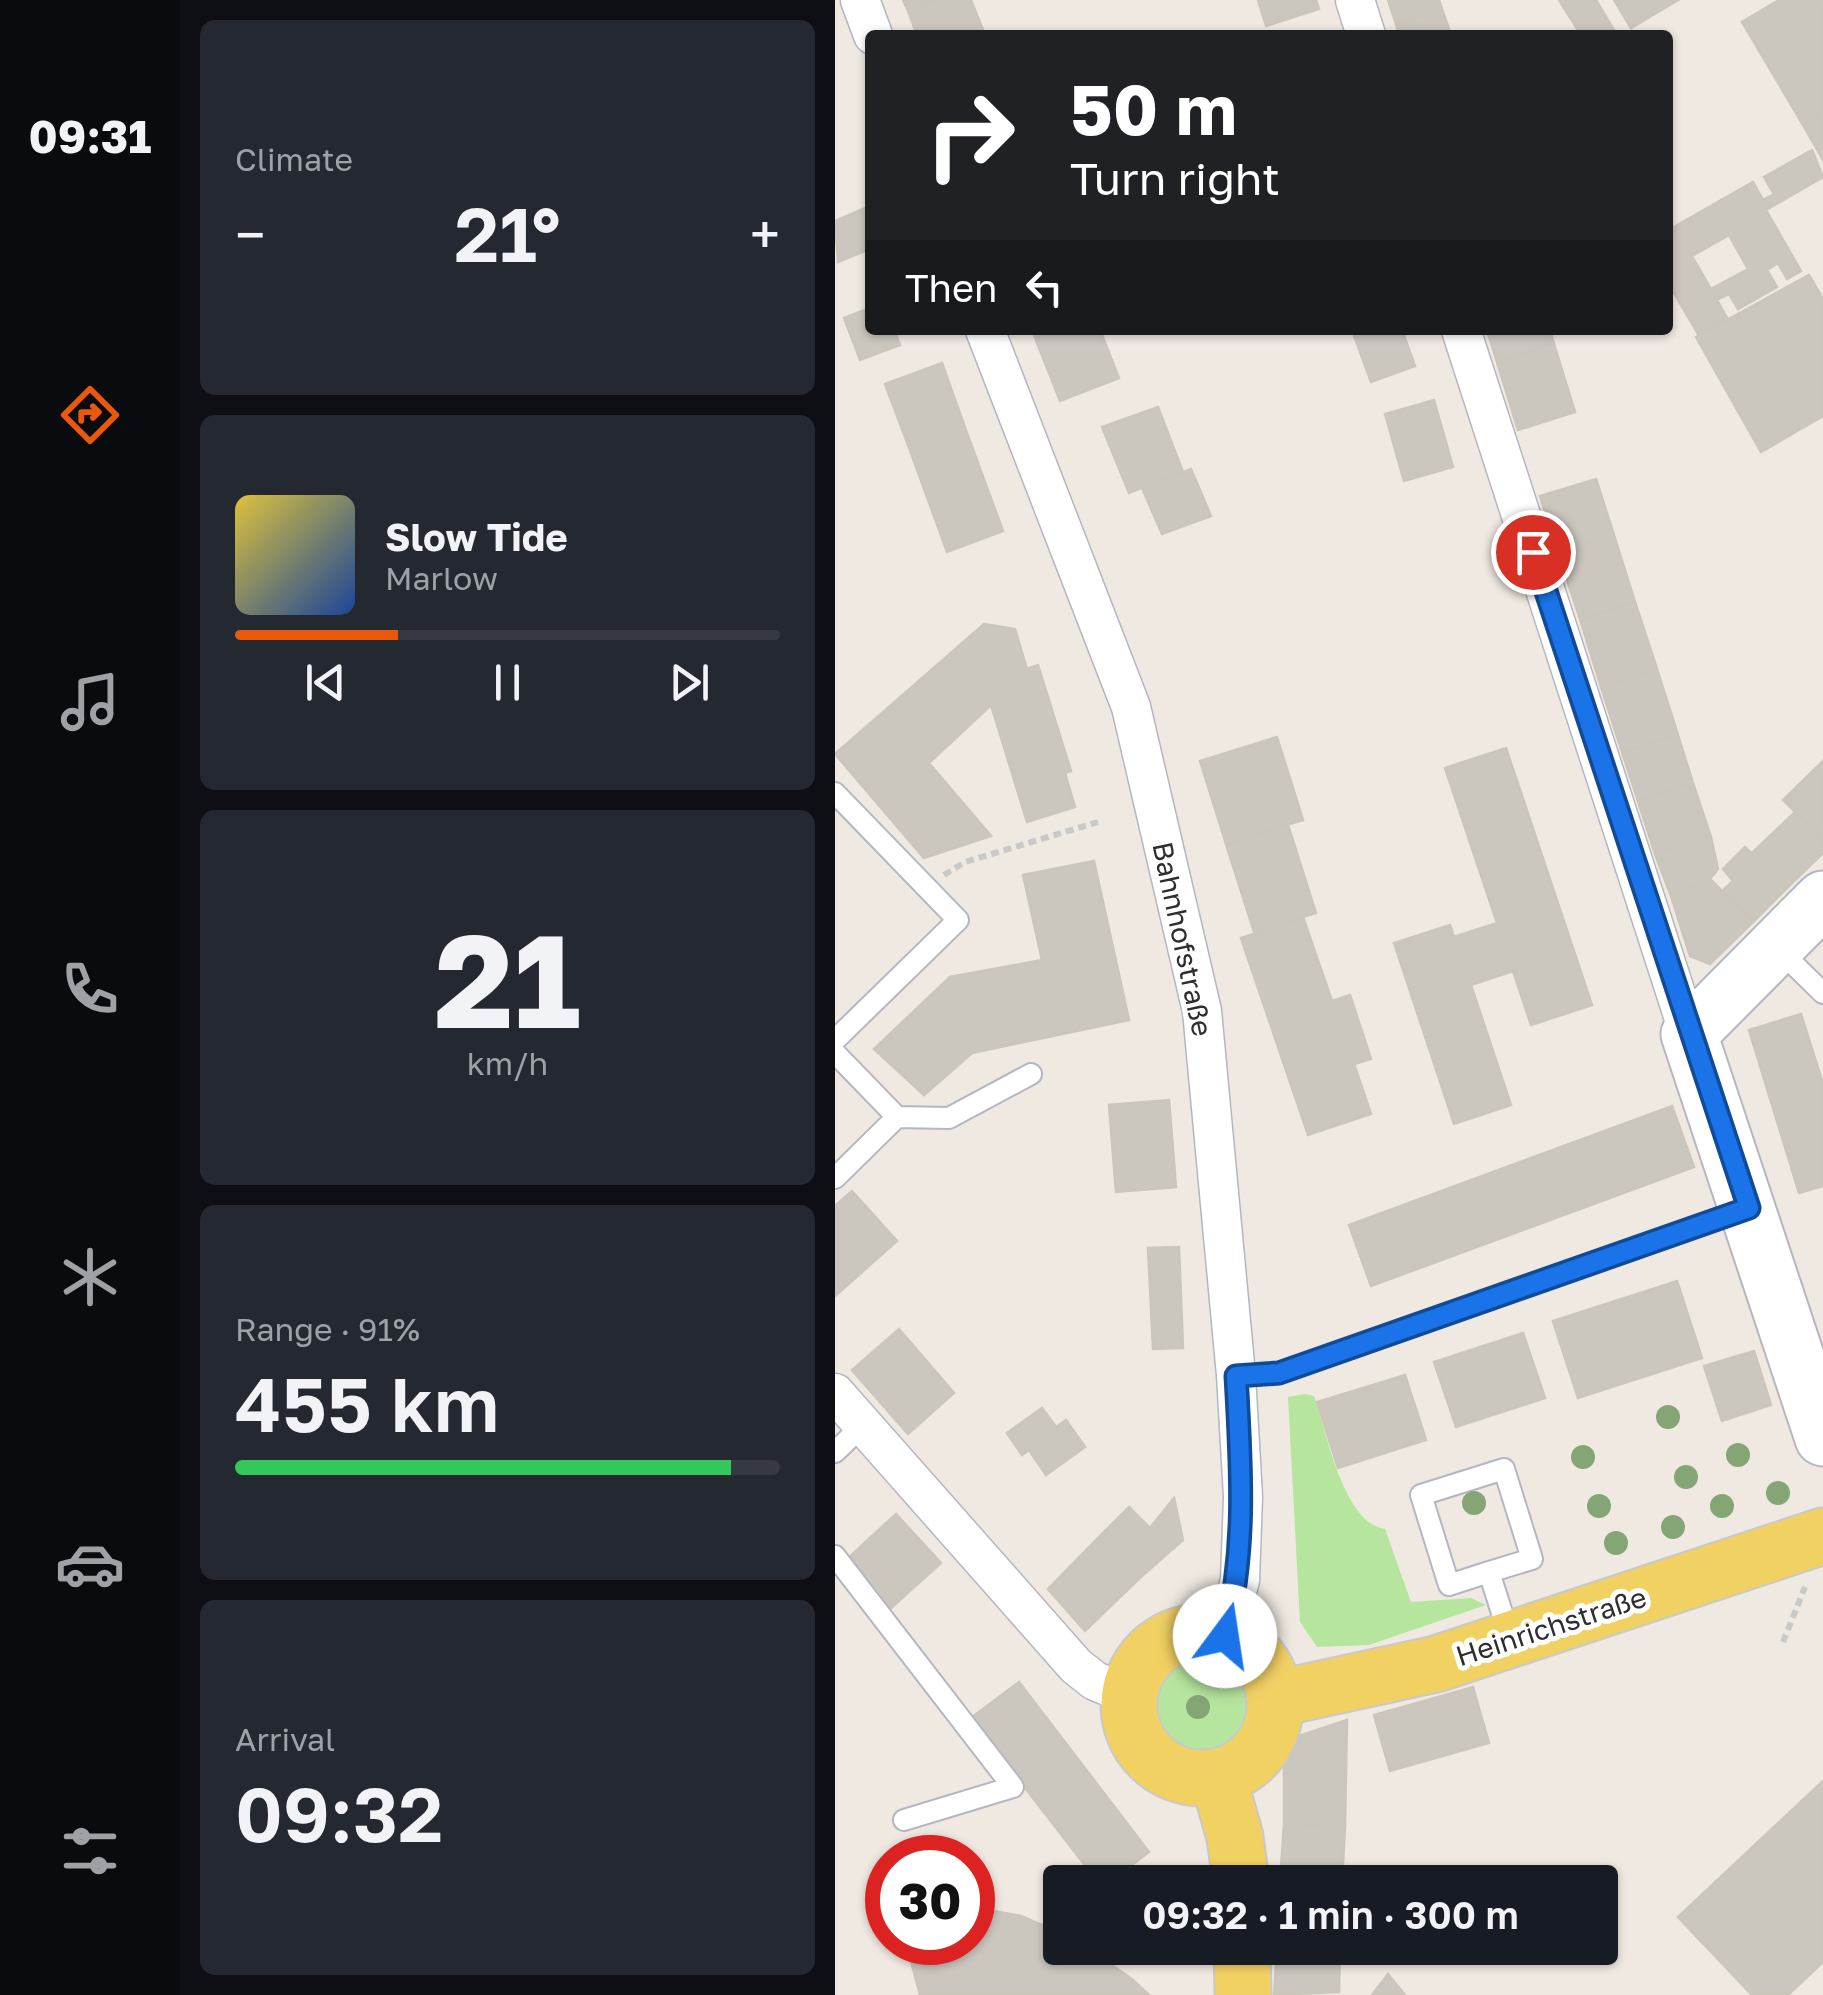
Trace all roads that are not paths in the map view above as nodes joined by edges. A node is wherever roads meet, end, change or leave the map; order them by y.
1 (860, 0) edge
2 (1355, 0) edge
3 (871, 30) edge
4 (1364, 30) edge
5 (987, 335) edge
6 (1463, 335) edge
7 (835, 793) edge
8 (1823, 899) edge
9 (1775, 946) junction
10 (1823, 993) edge
11 (1689, 1034) junction
12 (835, 1040) edge
13 (835, 1053) edge
14 (1031, 1074) dead end
15 (897, 1118) junction
16 (835, 1178) edge
17 (1749, 1208) junction
18 (1236, 1376) junction
19 (835, 1392) edge
20 (864, 1424) junction
21 (1823, 1438) edge
22 (835, 1452) edge
23 (1823, 1536) edge
24 (835, 1556) edge
25 (1489, 1572) junction
26 (1225, 1636) junction
27 (1511, 1640) junction
28 (1129, 1695) junction
29 (1275, 1700) junction
30 (1218, 1777) junction
31 (904, 1820) dead end
32 (1239, 1865) edge
33 (1242, 1965) edge
34 (1243, 1995) edge

1 - 3 street
2 - 4 street
5 - 18 street, Bahnhofstraße
6 - 11 street
7 - 12 lane
8 - 9 street
9 - 10 lane
9 - 11 street
11 - 17 street
13 - 15 lane
14 - 15 lane
15 - 16 lane
17 - 18 lane
17 - 21 street
18 - 26 street, Bahnhofstraße
19 - 20 street
20 - 22 lane
20 - 28 street
23 - 27 main road, Heinrichstraße
24 - 31 lane
25 - 25 lane
25 - 27 lane
26 - 28 main road
26 - 29 main road
27 - 29 main road, Heinrichstraße
28 - 30 main road
29 - 30 main road
30 - 32 main road
33 - 34 main road

